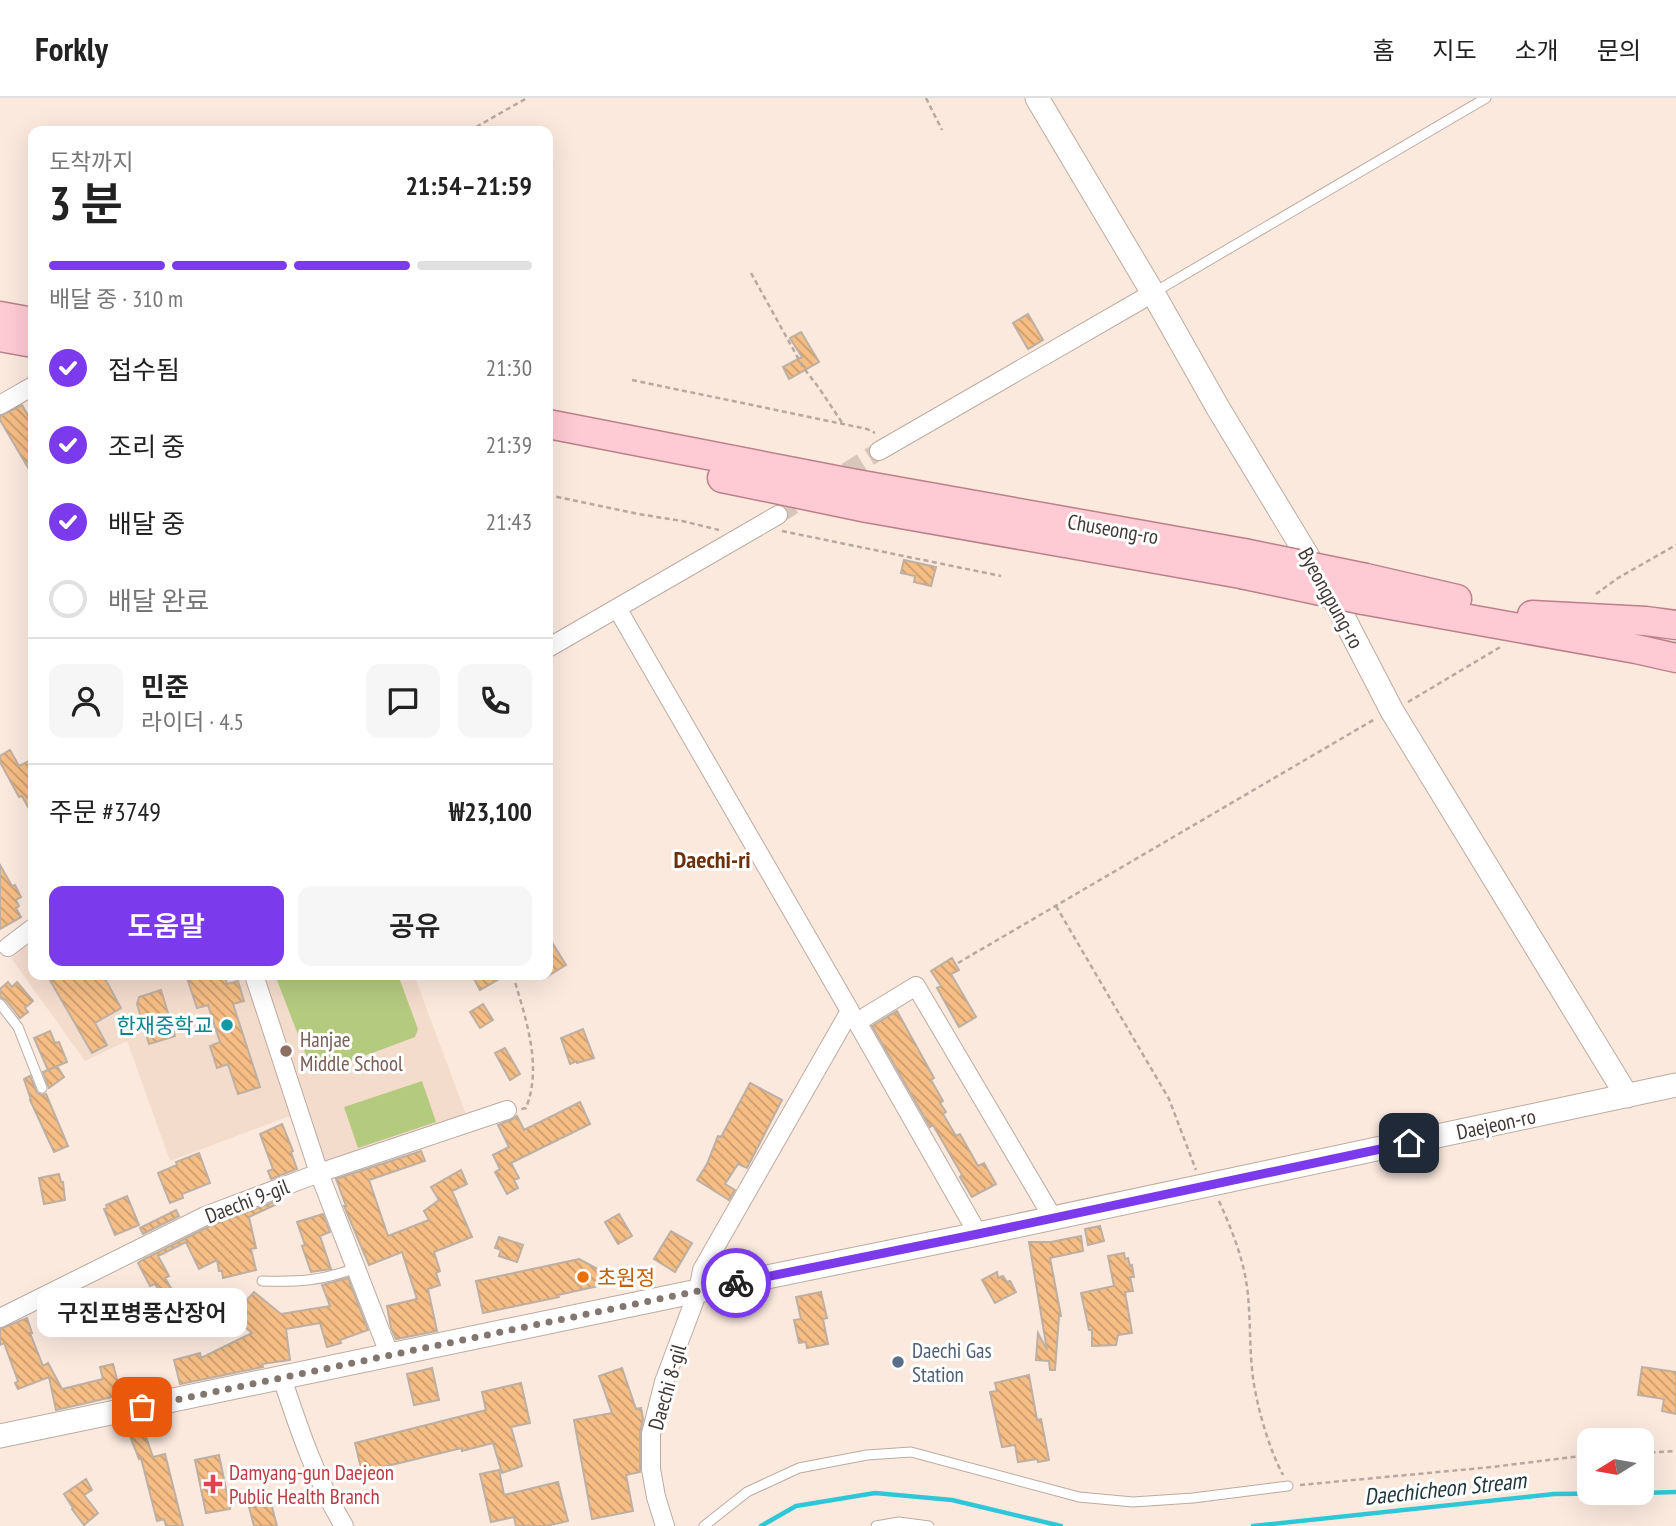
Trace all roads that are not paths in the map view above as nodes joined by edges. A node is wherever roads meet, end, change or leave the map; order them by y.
1 (1037, 98) edge
2 (1486, 98) edge
3 (1153, 293) junction
4 (0, 316) edge
5 (28, 321) edge
6 (0, 337) edge
7 (28, 342) edge
8 (28, 389) edge
9 (0, 405) edge
10 (553, 425) edge
11 (553, 443) edge
12 (887, 447) tunnel mouth
13 (778, 514) tunnel mouth
14 (1242, 563) junction
15 (1364, 589) junction
16 (617, 608) junction
17 (1529, 615) junction
18 (1676, 625) edge
19 (1676, 642) edge
20 (553, 645) edge
21 (1636, 649) junction
22 (1676, 658) edge
23 (1676, 665) edge
24 (28, 931) edge
25 (3, 947) edge
26 (256, 980) edge
27 (0, 1004) edge
28 (854, 1016) junction
29 (1676, 1085) edge
30 (42, 1088) dead end
31 (1627, 1096) junction
32 (507, 1110) road end
33 (319, 1173) junction
34 (1053, 1218) junction
35 (978, 1234) junction
36 (356, 1268) junction
37 (262, 1281) dead end
38 (698, 1291) junction
39 (0, 1318) edge
40 (390, 1356) junction
41 (282, 1378) junction
42 (0, 1436) edge
43 (1288, 1486) road end
44 (344, 1526) edge
45 (665, 1526) edge
46 (704, 1526) edge
47 (876, 1526) edge
48 (929, 1526) edge

1 - 3 street, Byeongpung-ro
2 - 3 lane
3 - 12 street
3 - 31 street, Byeongpung-ro
4 - 5 main road
6 - 7 main road
8 - 9 street
10 - 14 main road, Chuseong-ro
11 - 14 main road, Chuseong-ro
13 - 16 street
14 - 15 main road, Chuseong-ro, bridge
15 - 17 main road, Chuseong-ro
15 - 21 main road, Chuseong-ro
16 - 20 street
16 - 28 street
17 - 18 main road
17 - 19 main road, Chuseong-ro
21 - 22 main road, Chuseong-ro
21 - 23 main road
24 - 25 street
26 - 33 street
27 - 30 lane
28 - 34 street
28 - 35 street
28 - 38 street, Daechi 8-gil
29 - 31 street, Daejeon-ro
31 - 34 street, Daejeon-ro
32 - 33 street, Daechi 9-gil
33 - 36 street
33 - 39 street, Daechi 9-gil
34 - 35 street, Daejeon-ro
35 - 38 street, Daejeon-ro
36 - 37 lane
36 - 40 street
38 - 40 street, Daejeon-ro
38 - 45 street, Daechi 8-gil
40 - 41 street, Daejeon-ro
41 - 42 street, Daejeon-ro
41 - 44 street
43 - 46 lane
47 - 48 lane

